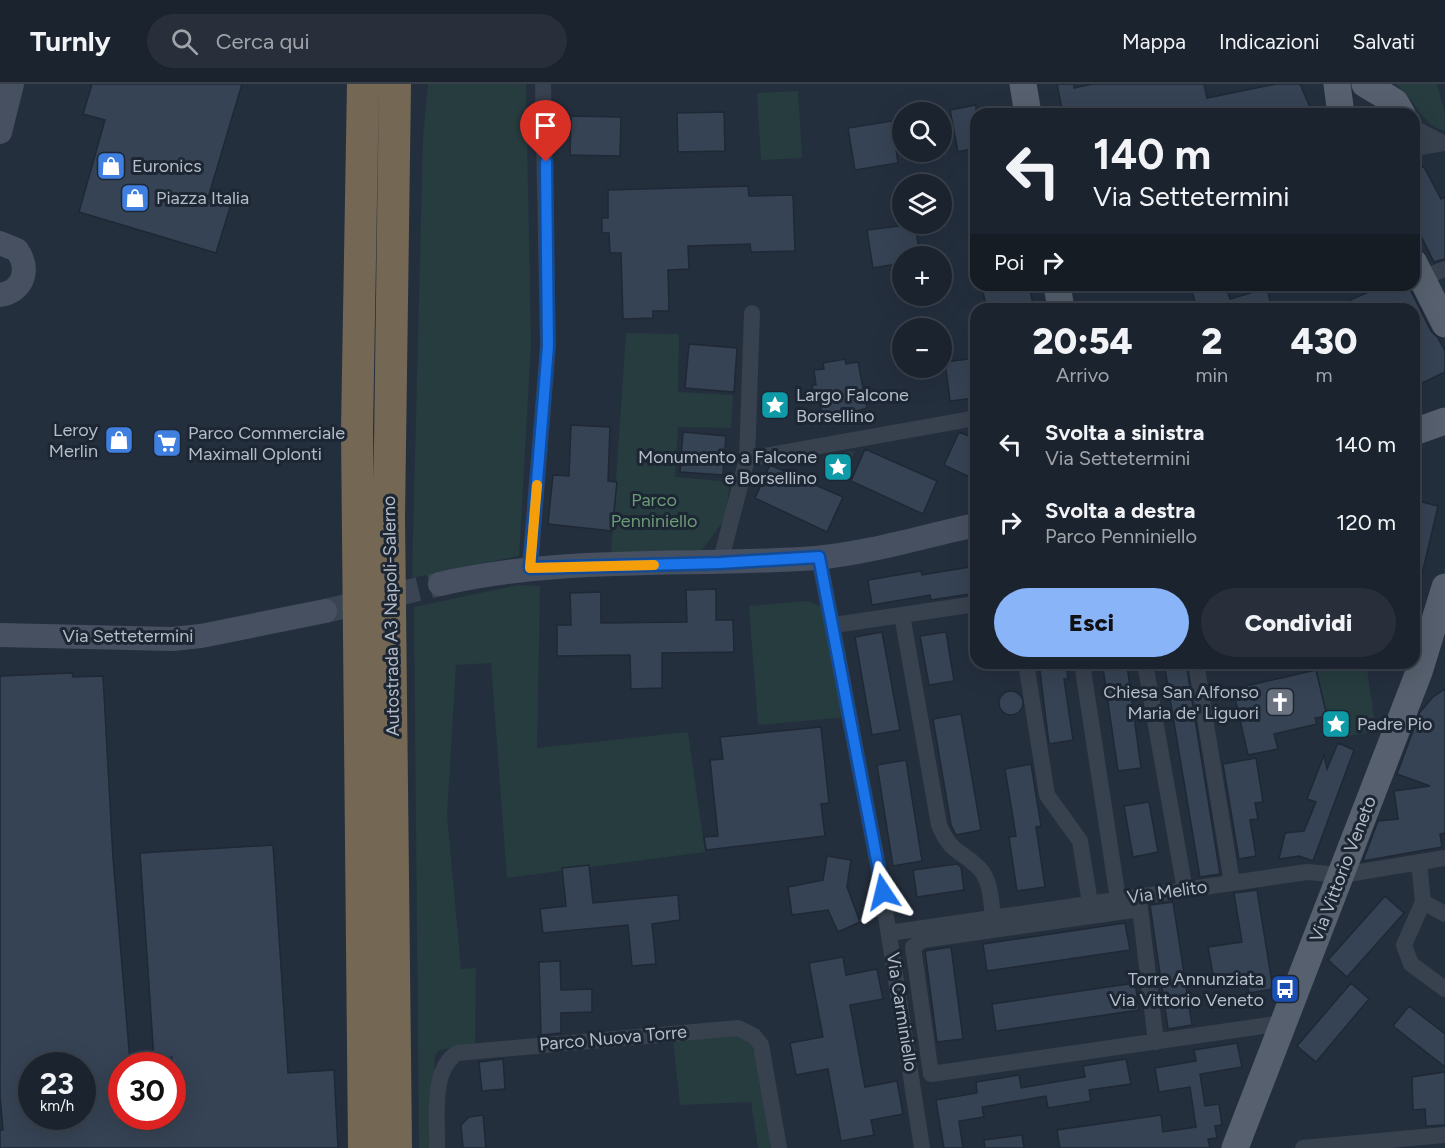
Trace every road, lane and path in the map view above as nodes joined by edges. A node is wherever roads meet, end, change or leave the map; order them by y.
1 (363, 84) edge
2 (395, 84) edge
3 (415, 84) edge
4 (543, 84) edge
5 (1023, 84) edge
6 (1372, 88) edge
7 (6, 99) edge
8 (1027, 108) edge
9 (1398, 108) edge
10 (1420, 131) edge
11 (0, 132) edge
12 (1444, 143) edge
13 (1420, 147) edge
14 (3, 240) edge
15 (1427, 270) edge
16 (0, 295) edge
17 (752, 313) dead end
18 (1445, 324) edge
19 (970, 419) edge
20 (1445, 421) edge
21 (1420, 431) edge
22 (389, 432) junction
23 (1420, 433) edge
24 (1445, 440) edge
25 (747, 459) junction
26 (970, 526) edge
27 (819, 557) junction
28 (720, 563) junction
29 (530, 568) junction
30 (440, 584) tunnel mouth
31 (1445, 587) edge
32 (970, 605) edge
33 (325, 611) tunnel mouth
34 (902, 615) junction
35 (834, 625) junction
36 (0, 635) edge
37 (1027, 669) edge
38 (1083, 669) edge
39 (1147, 669) edge
40 (1197, 669) edge
41 (1432, 670) edge
42 (1445, 858) edge
43 (1419, 862) junction
44 (1341, 875) junction
45 (1232, 883) junction
46 (1185, 890) junction
47 (1118, 899) junction
48 (1423, 902) junction
49 (1090, 903) junction
50 (1139, 903) junction
51 (1445, 914) edge
52 (993, 917) junction
53 (890, 933) junction
54 (1445, 989) edge
55 (1283, 1023) junction
56 (1156, 1042) junction
57 (1445, 1135) edge
58 (364, 1148) edge
59 (396, 1148) edge
60 (437, 1148) edge
61 (779, 1148) edge
62 (922, 1148) edge
63 (1235, 1148) edge
64 (1303, 1148) edge

1 - 58 highway, Autostrada A3 Napoli-Salerno
2 - 22 highway, Autostrada A3 Napoli-Salerno
3 - 22 highway
4 - 29 street
5 - 8 main road
6 - 9 main road
7 - 11 main road
10 - 12 street
12 - 13 street
14 - 16 main road
15 - 18 main road
17 - 25 street
19 - 25 street
20 - 21 main road
22 - 59 highway, Autostrada A3 Napoli-Salerno
23 - 24 main road
25 - 28 street
26 - 27 main road
27 - 28 main road
27 - 35 street, Via Carminiello
28 - 29 main road
29 - 30 main road
31 - 41 main road, Via Vittorio Veneto
32 - 34 street
33 - 36 main road, Via Settetermini
34 - 35 street
34 - 52 street
35 - 53 street, Via Carminiello
37 - 49 street
38 - 47 street
39 - 46 street
40 - 45 street
41 - 44 main road, Via Vittorio Veneto
42 - 43 street, Via Melito
43 - 44 street, Via Melito
43 - 48 street
44 - 45 street, Via Melito
44 - 55 main road, Via Vittorio Veneto
45 - 46 street, Via Melito
46 - 50 street, Via Melito
47 - 49 street, Via Melito
47 - 50 street, Via Melito
48 - 51 street
48 - 54 street
49 - 52 street, Via Melito
50 - 56 street
50 - 56 street
52 - 53 street, Via Melito
53 - 62 street, Via Carminiello
55 - 56 street
55 - 63 main road, Via Vittorio Veneto
57 - 64 street
60 - 61 street, Parco Nuova Torre

